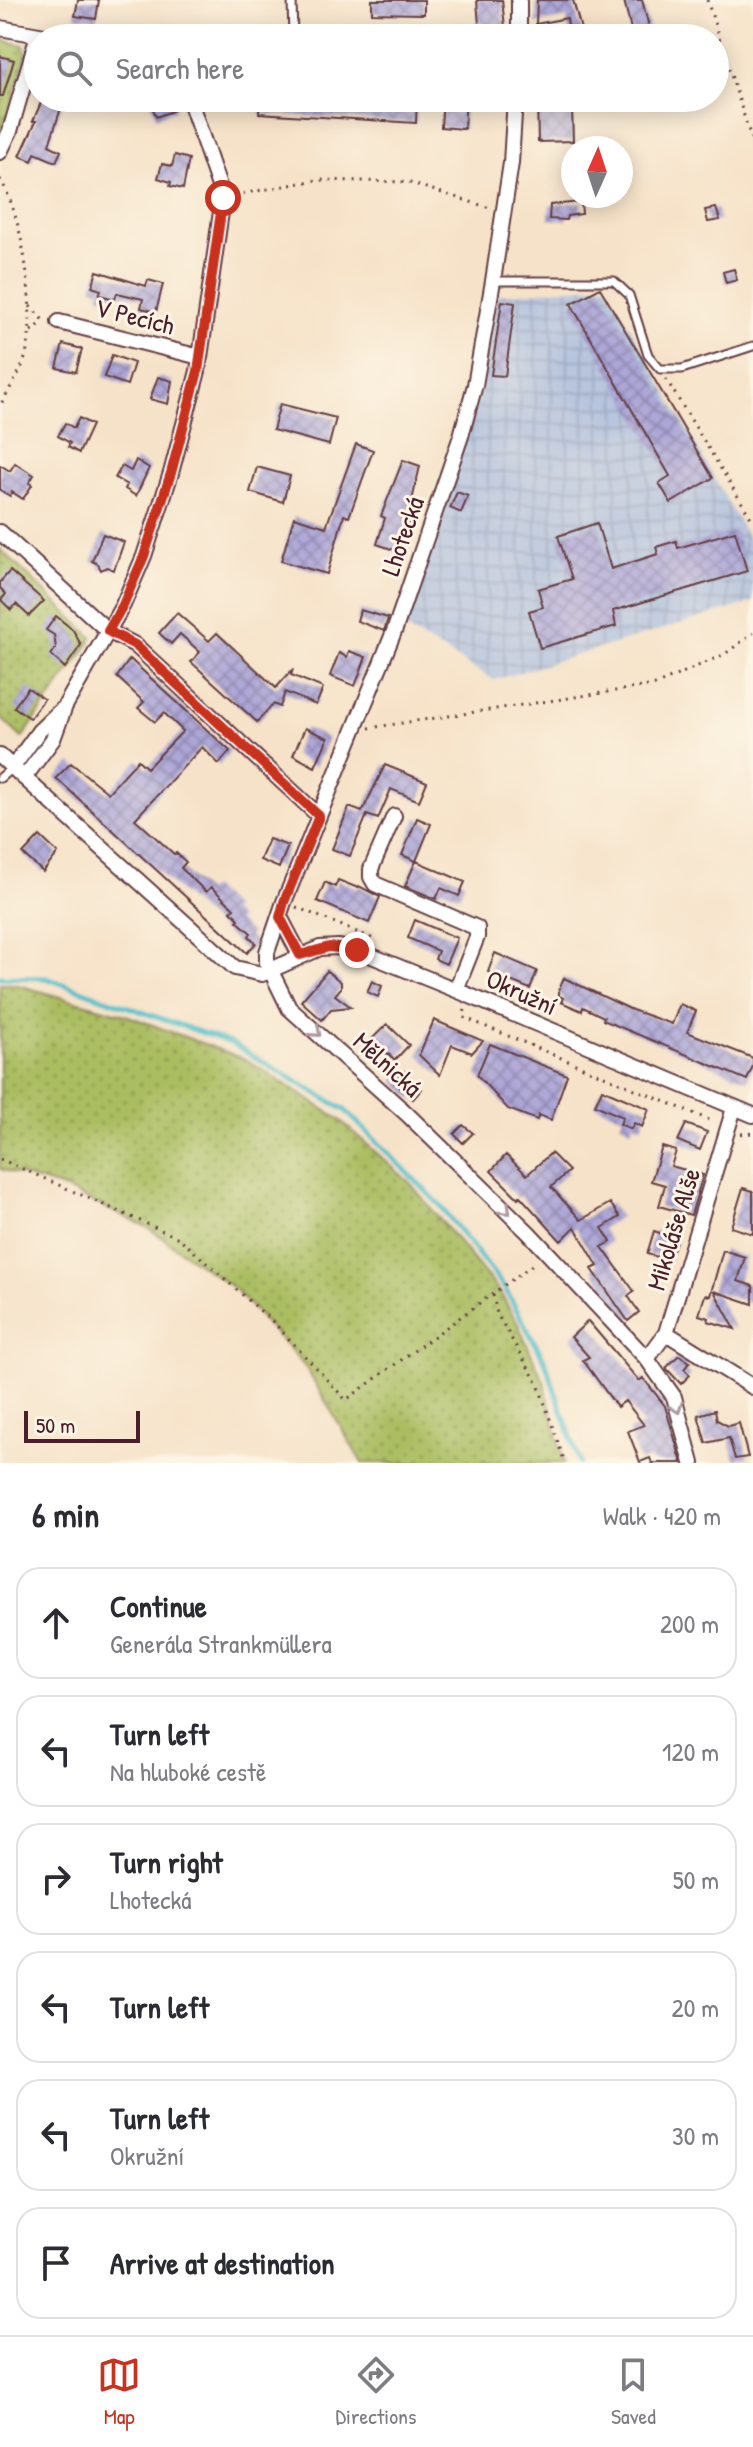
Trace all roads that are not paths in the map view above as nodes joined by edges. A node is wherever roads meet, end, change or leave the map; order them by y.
1 (292, 0) edge
2 (519, 0) edge
3 (293, 24) edge
4 (519, 24) edge
5 (0, 28) edge
6 (24, 32) edge
7 (24, 83) edge
8 (194, 112) edge
9 (514, 112) edge
10 (0, 152) edge
11 (493, 281) junction
12 (59, 322) dead end
13 (753, 346) edge
14 (200, 357) junction
15 (0, 532) edge
16 (108, 631) junction
17 (65, 706) junction
18 (0, 756) edge
19 (13, 767) junction
20 (0, 778) edge
21 (24, 778) junction
22 (319, 816) junction
23 (394, 816) dead end
24 (280, 917) junction
25 (300, 955) junction
26 (269, 972) junction
27 (456, 990) junction
28 (734, 1108) junction
29 (753, 1115) edge
30 (666, 1333) junction
31 (647, 1359) junction
32 (753, 1387) edge
33 (692, 1463) edge

1 - 3 lane
2 - 4 street
5 - 6 street
7 - 10 street
8 - 14 street
9 - 11 street, Lhotecká
11 - 13 lane
11 - 22 street, Lhotecká
12 - 14 street, V Pecích
14 - 16 street
15 - 16 street
16 - 17 street
16 - 22 street
17 - 19 street
17 - 21 street
18 - 19 street
19 - 20 lane
19 - 21 street
21 - 26 street
22 - 24 street, Lhotecká
23 - 27 street
24 - 25 street
24 - 26 street, Lhotecká
25 - 26 street, Okružní
25 - 27 street, Okružní
26 -> 31 street, Mělnická
27 - 28 street, Okružní
28 - 29 street, Okružní
28 - 30 street, Mikoláše Alše
30 - 31 street, Mikoláše Alše
30 - 32 street
31 -> 33 street, Mělnická

